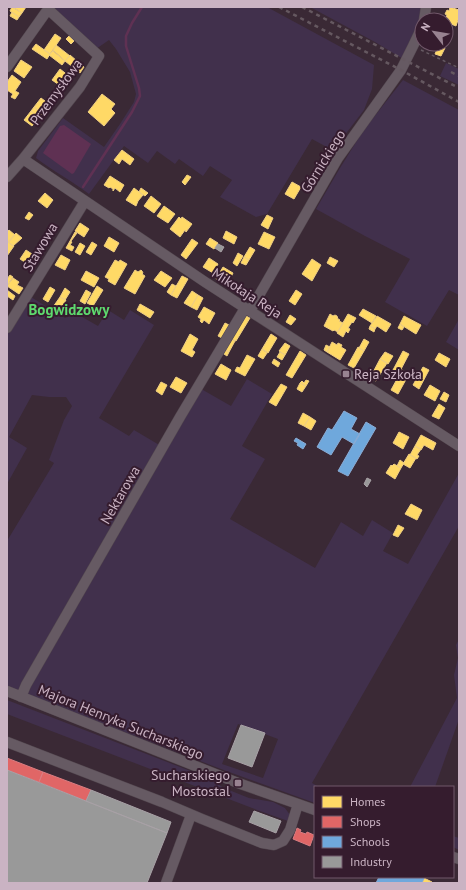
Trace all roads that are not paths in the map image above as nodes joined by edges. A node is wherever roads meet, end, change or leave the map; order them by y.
1 (414, 44) edge
2 (7, 67) edge
3 (23, 159) junction
4 (7, 177) edge
5 (84, 200) junction
6 (248, 310) junction
7 (7, 328) edge
8 (459, 446) edge
9 (7, 691) edge
10 (21, 697) junction
11 (7, 742) edge
12 (298, 804) junction
13 (314, 810) edge
14 (192, 815) junction
15 (166, 883) edge

1 - 6 street, Górnickiego
2 - 3 street, Przemysłowa
3 - 4 street, Przemysłowa
3 - 5 street, Mikołaja Reja
5 - 6 street, Mikołaja Reja
5 - 7 street, Stawowa
6 - 8 street, Mikołaja Reja
6 - 10 street, Nektarowa
9 - 10 street, Majora Henryka Sucharskiego
10 - 12 street, Majora Henryka Sucharskiego
11 - 14 street
12 - 13 street, Majora Henryka Sucharskiego
12 - 14 street
14 - 15 street

